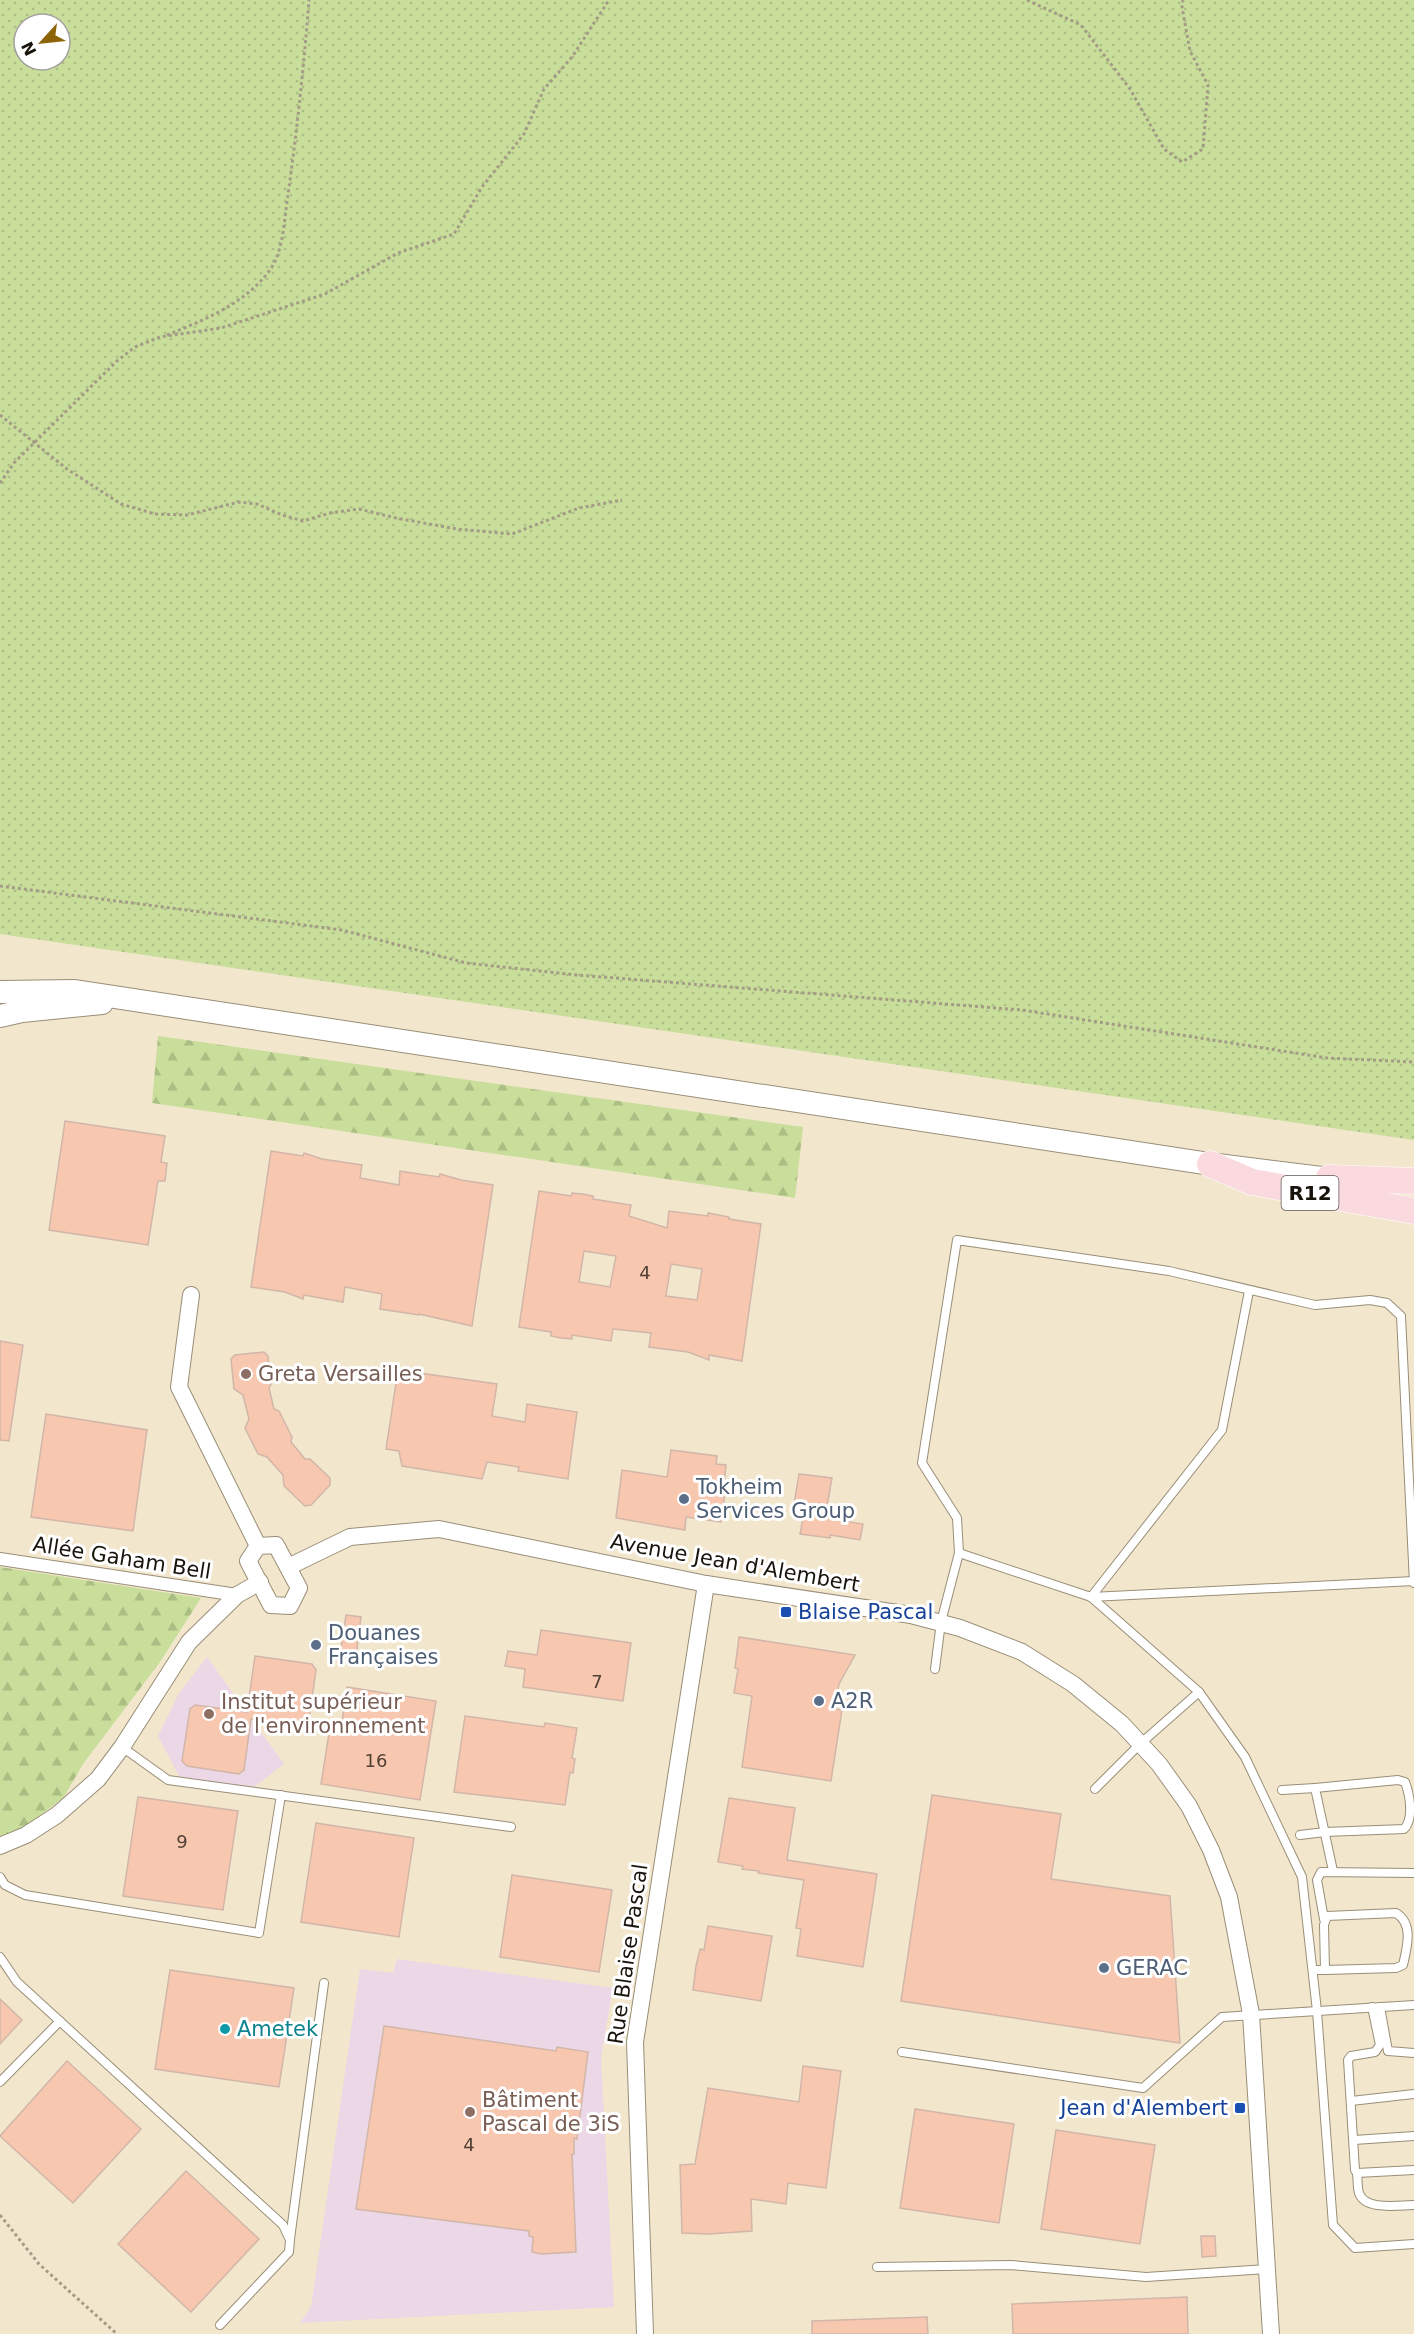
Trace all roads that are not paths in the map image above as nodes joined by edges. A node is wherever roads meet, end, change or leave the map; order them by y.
1 (0, 992) edge
2 (122, 999) junction
3 (0, 1017) edge
4 (1210, 1164) junction
5 (1329, 1178) junction
6 (1414, 1181) edge
7 (1414, 1191) edge
8 (1414, 1211) edge
9 (1249, 1291) junction
10 (191, 1295) dead end
11 (1414, 1410) edge
12 (1406, 1416) junction
13 (1411, 1466) edge
14 (1413, 1521) edge
15 (258, 1546) junction
16 (959, 1553) junction
17 (0, 1559) edge
18 (288, 1567) junction
19 (260, 1582) junction
20 (1414, 1582) edge
21 (706, 1584) junction
22 (237, 1595) junction
23 (1091, 1597) junction
24 (941, 1622) junction
25 (935, 1669) dead end
26 (1199, 1692) junction
27 (1140, 1744) junction
28 (122, 1747) junction
29 (1315, 1788) junction
30 (1095, 1789) dead end
31 (1282, 1790) dead end
32 (281, 1795) junction
33 (511, 1827) dead end
34 (1325, 1832) junction
35 (1300, 1835) dead end
36 (0, 1846) edge
37 (1333, 1871) junction
38 (1414, 1873) edge
39 (0, 1877) edge
40 (1324, 1919) junction
41 (0, 1958) edge
42 (1313, 1970) junction
43 (1325, 1971) junction
44 (324, 1983) dead end
45 (1414, 2005) edge
46 (1376, 2007) junction
47 (1317, 2010) junction
48 (1251, 2014) junction
49 (60, 2021) junction
50 (903, 2052) dead end
51 (1414, 2053) edge
52 (0, 2082) edge
53 (1414, 2094) edge
54 (1351, 2101) junction
55 (1414, 2136) edge
56 (1354, 2140) junction
57 (1414, 2170) edge
58 (1357, 2173) junction
59 (1414, 2205) edge
60 (290, 2240) junction
61 (1414, 2244) edge
62 (877, 2266) dead end
63 (1267, 2269) junction
64 (220, 2325) dead end
65 (645, 2334) edge
66 (1271, 2334) edge

1 - 2 main road, R12
2 - 3 main road
2 - 4 main road, R12
4 - 5 main road, R12
4 - 8 main road, R12
5 - 6 main road, R12
5 - 7 main road, R12
9 - 12 lane
9 - 16 lane
9 - 23 lane
10 - 15 street
11 - 12 lane
12 - 13 lane
13 - 14 lane
14 - 20 lane
15 - 18 street
15 - 19 street
16 - 23 lane
16 - 24 lane
17 - 22 street, Allée Gaham Bell
18 - 19 street
18 - 21 street, Avenue Jean d'Alembert
19 - 22 street
20 - 23 lane
21 - 24 street, Avenue Jean d'Alembert
21 - 65 street, Rue Blaise Pascal
22 - 28 street
23 - 26 lane
24 - 25 lane
24 - 27 street, Avenue Jean d'Alembert
26 - 27 lane
26 - 42 lane
27 - 30 lane
27 - 48 street, Avenue Jean d'Alembert
28 - 32 lane
28 - 36 street
29 - 31 lane
29 - 34 lane
29 - 34 lane
32 - 33 lane
32 - 39 lane
34 - 35 lane
34 - 37 lane
37 - 38 lane
37 - 40 lane
40 - 43 lane
40 - 43 lane
41 - 49 lane
42 - 43 lane
42 - 47 lane
44 - 60 lane
45 - 46 lane
46 - 47 lane
46 - 51 lane
46 - 54 lane
47 - 48 lane
47 - 61 lane
48 - 50 lane
48 - 63 street, Avenue Jean d'Alembert
49 - 52 lane
49 - 60 lane
53 - 54 lane
54 - 56 lane
55 - 56 lane
56 - 58 lane
57 - 58 lane
58 - 59 lane
60 - 64 lane
62 - 63 lane
63 - 66 street, Avenue Jean d'Alembert

